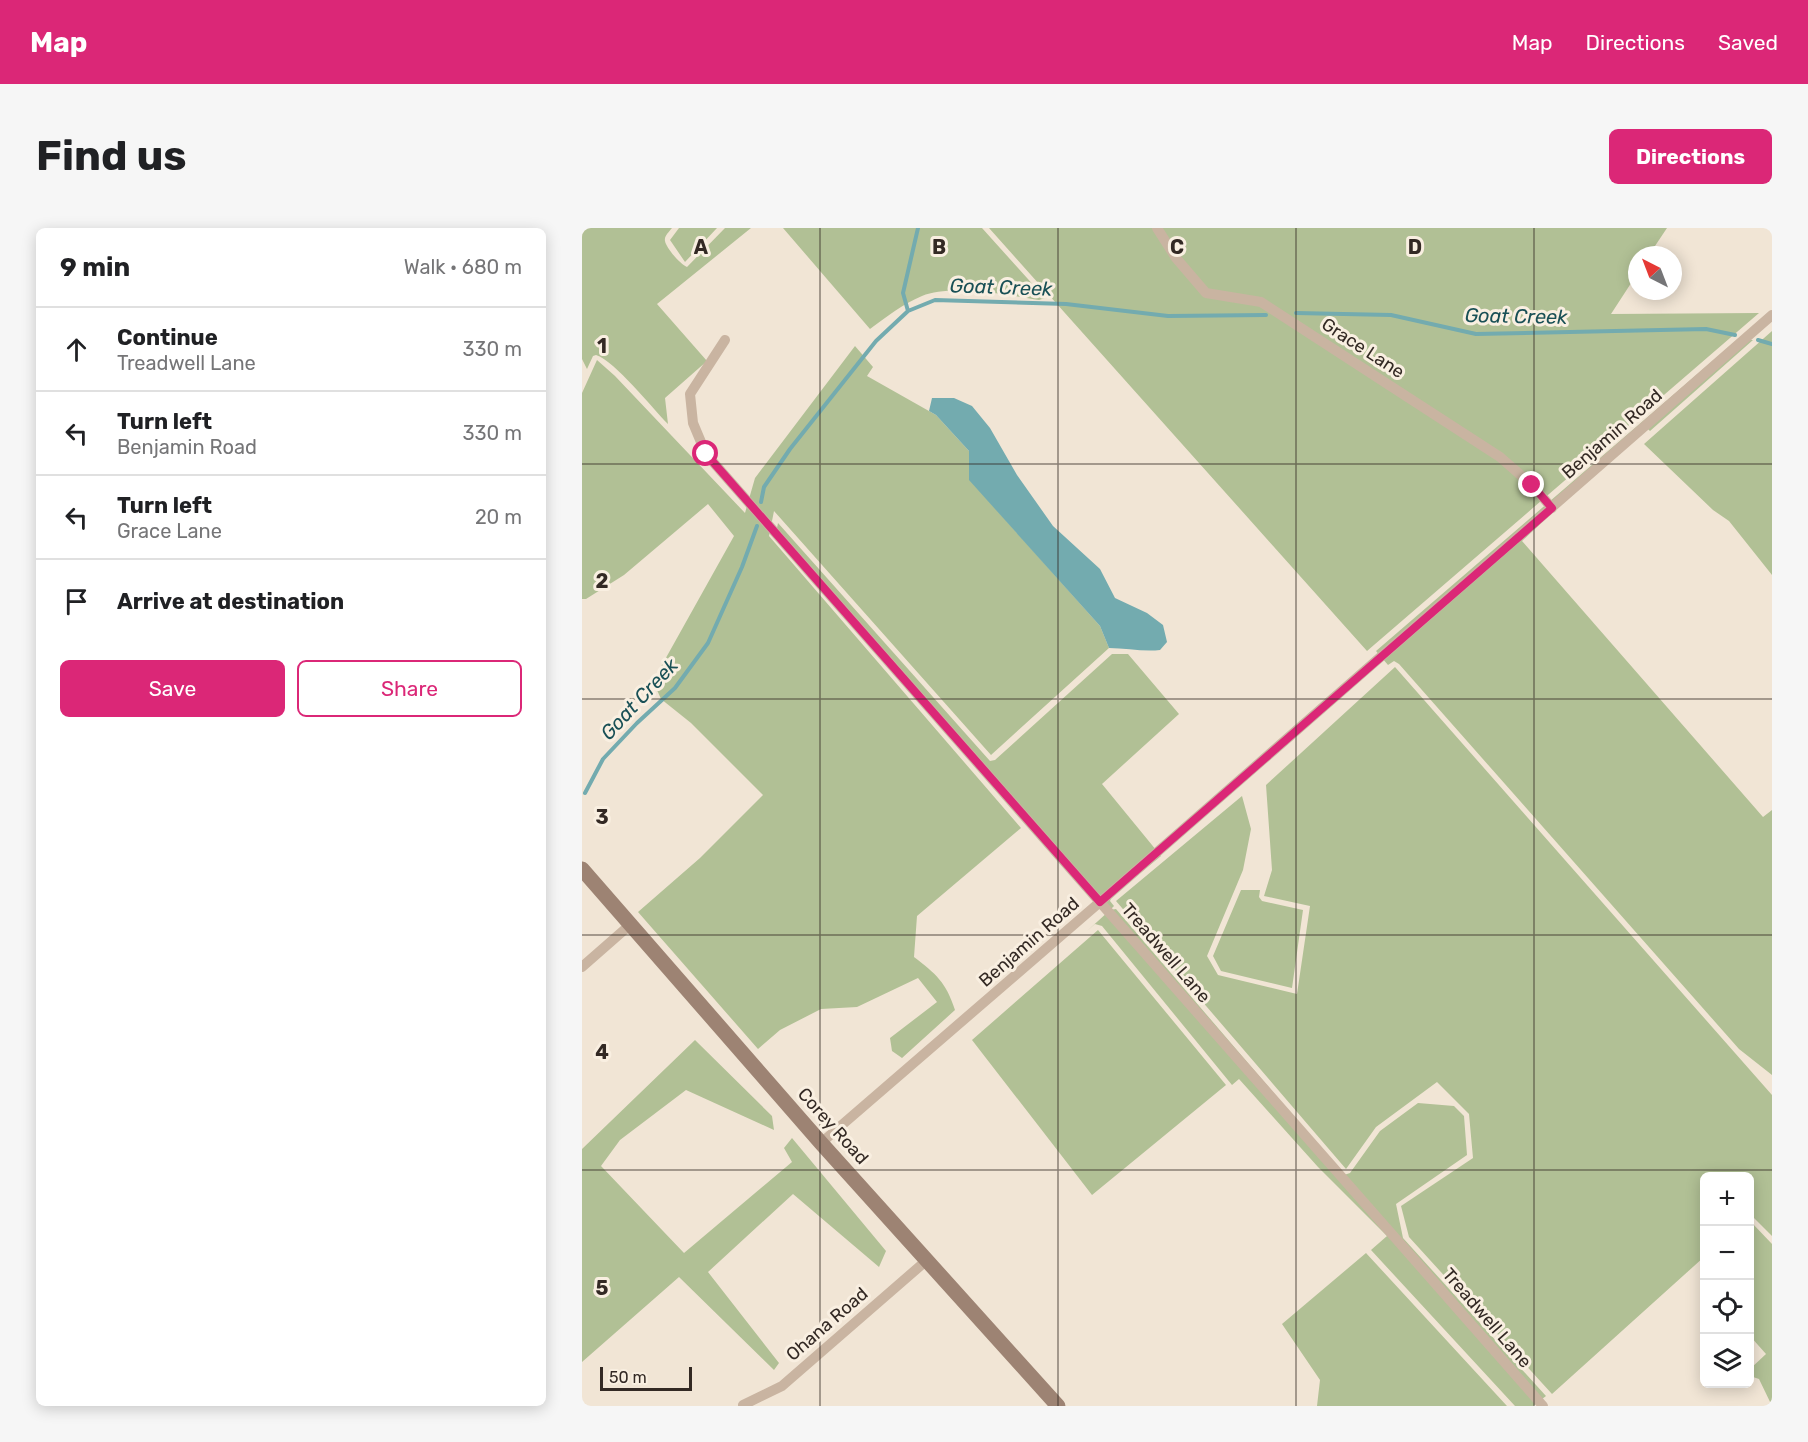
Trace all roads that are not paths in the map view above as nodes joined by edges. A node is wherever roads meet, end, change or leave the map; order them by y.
1 (1157, 228) edge
2 (1772, 315) edge
3 (725, 340) dead end
4 (1552, 508) junction
5 (582, 869) edge
6 (1100, 902) junction
7 (631, 924) junction
8 (582, 967) edge
9 (821, 1143) junction
10 (927, 1260) junction
11 (744, 1405) edge
12 (1058, 1406) edge
13 (1543, 1406) edge

1 - 4 street, Grace Lane
2 - 4 street, Benjamin Road
3 - 6 street, Treadwell Lane
4 - 6 street, Benjamin Road
5 - 7 street, Corey Road
6 - 9 street, Benjamin Road
6 - 13 street, Treadwell Lane
7 - 8 street
7 - 9 street, Corey Road
9 - 10 street, Corey Road
10 - 11 street, Ohana Road
10 - 12 street, Corey Road

